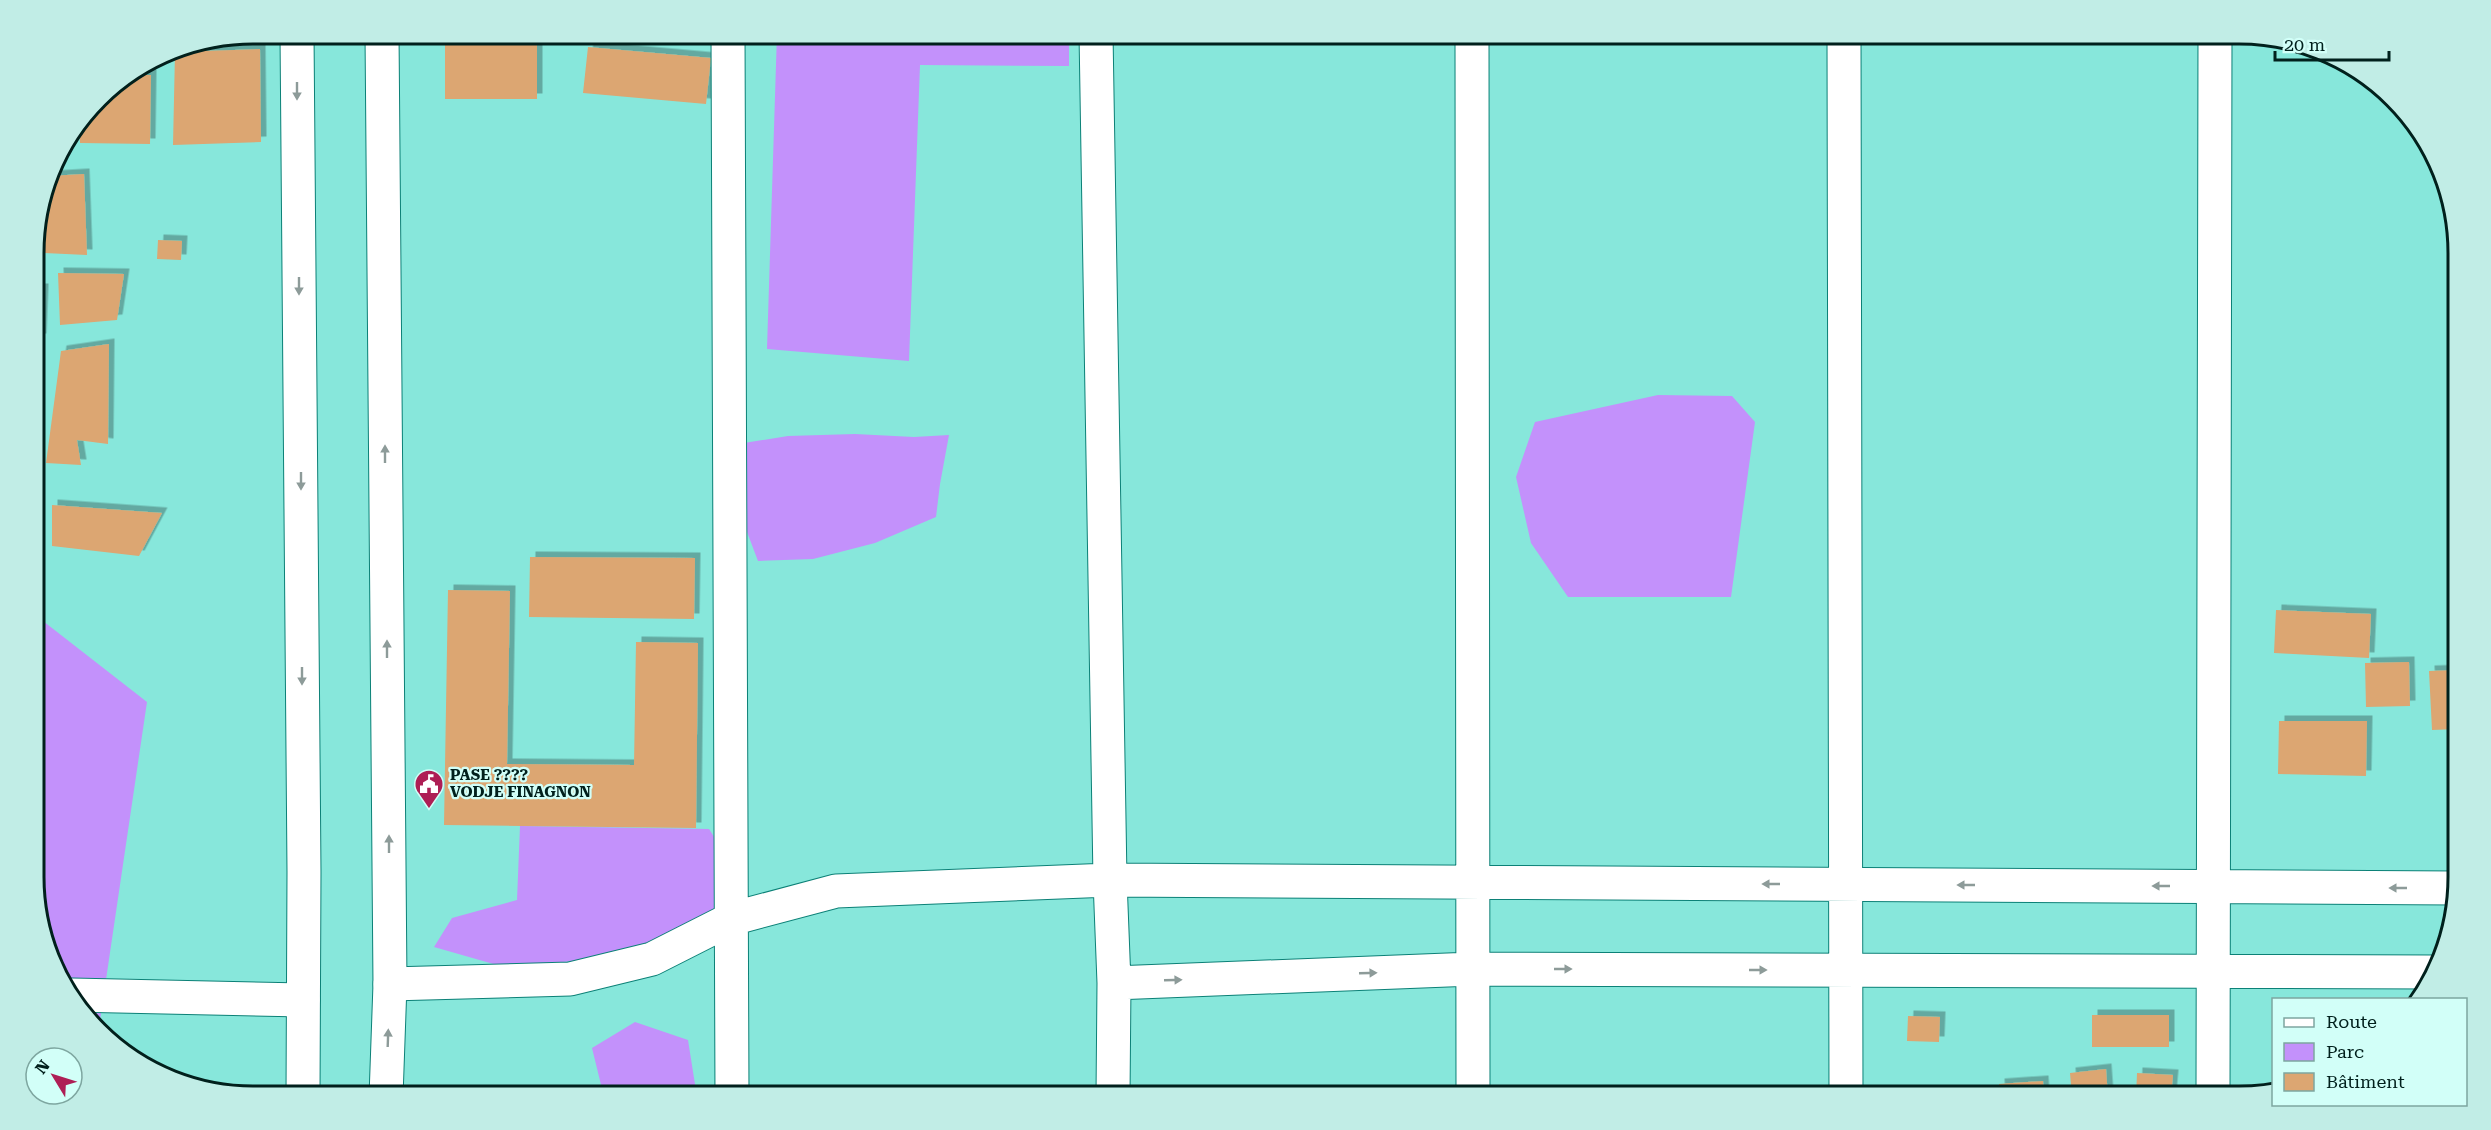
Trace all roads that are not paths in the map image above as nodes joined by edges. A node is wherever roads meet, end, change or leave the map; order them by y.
1 (297, 44) edge
2 (382, 44) edge
3 (728, 44) edge
4 (1096, 44) edge
5 (1472, 44) edge
6 (1844, 44) edge
7 (2215, 44) edge
8 (1110, 880) junction
9 (1473, 882) junction
10 (1847, 884) junction
11 (2213, 886) junction
12 (2447, 888) edge
13 (731, 919) junction
14 (1473, 969) junction
15 (1847, 971) junction
16 (2213, 971) junction
17 (2425, 972) edge
18 (1114, 982) junction
19 (390, 984) junction
20 (80, 995) edge
21 (303, 1000) junction
22 (303, 1086) edge
23 (386, 1086) edge
24 (732, 1086) edge
25 (1113, 1086) edge
26 (1473, 1086) edge
27 (1846, 1086) edge
28 (2213, 1086) edge

1 -> 21 street
19 -> 2 street
3 - 13 street
4 - 8 street
5 - 9 street
6 - 10 street
7 - 11 street
8 - 9 street
8 - 13 street
8 - 18 street
10 -> 9 street
9 - 14 street
11 -> 10 street
10 - 15 street
12 -> 11 street
11 - 16 street
13 - 19 street
13 - 24 street
14 -> 15 street
18 -> 14 street
14 - 26 street
15 - 16 street
15 - 27 street
16 - 17 street
16 - 28 street
18 - 25 street
23 -> 19 street
20 - 21 street
21 - 22 street

